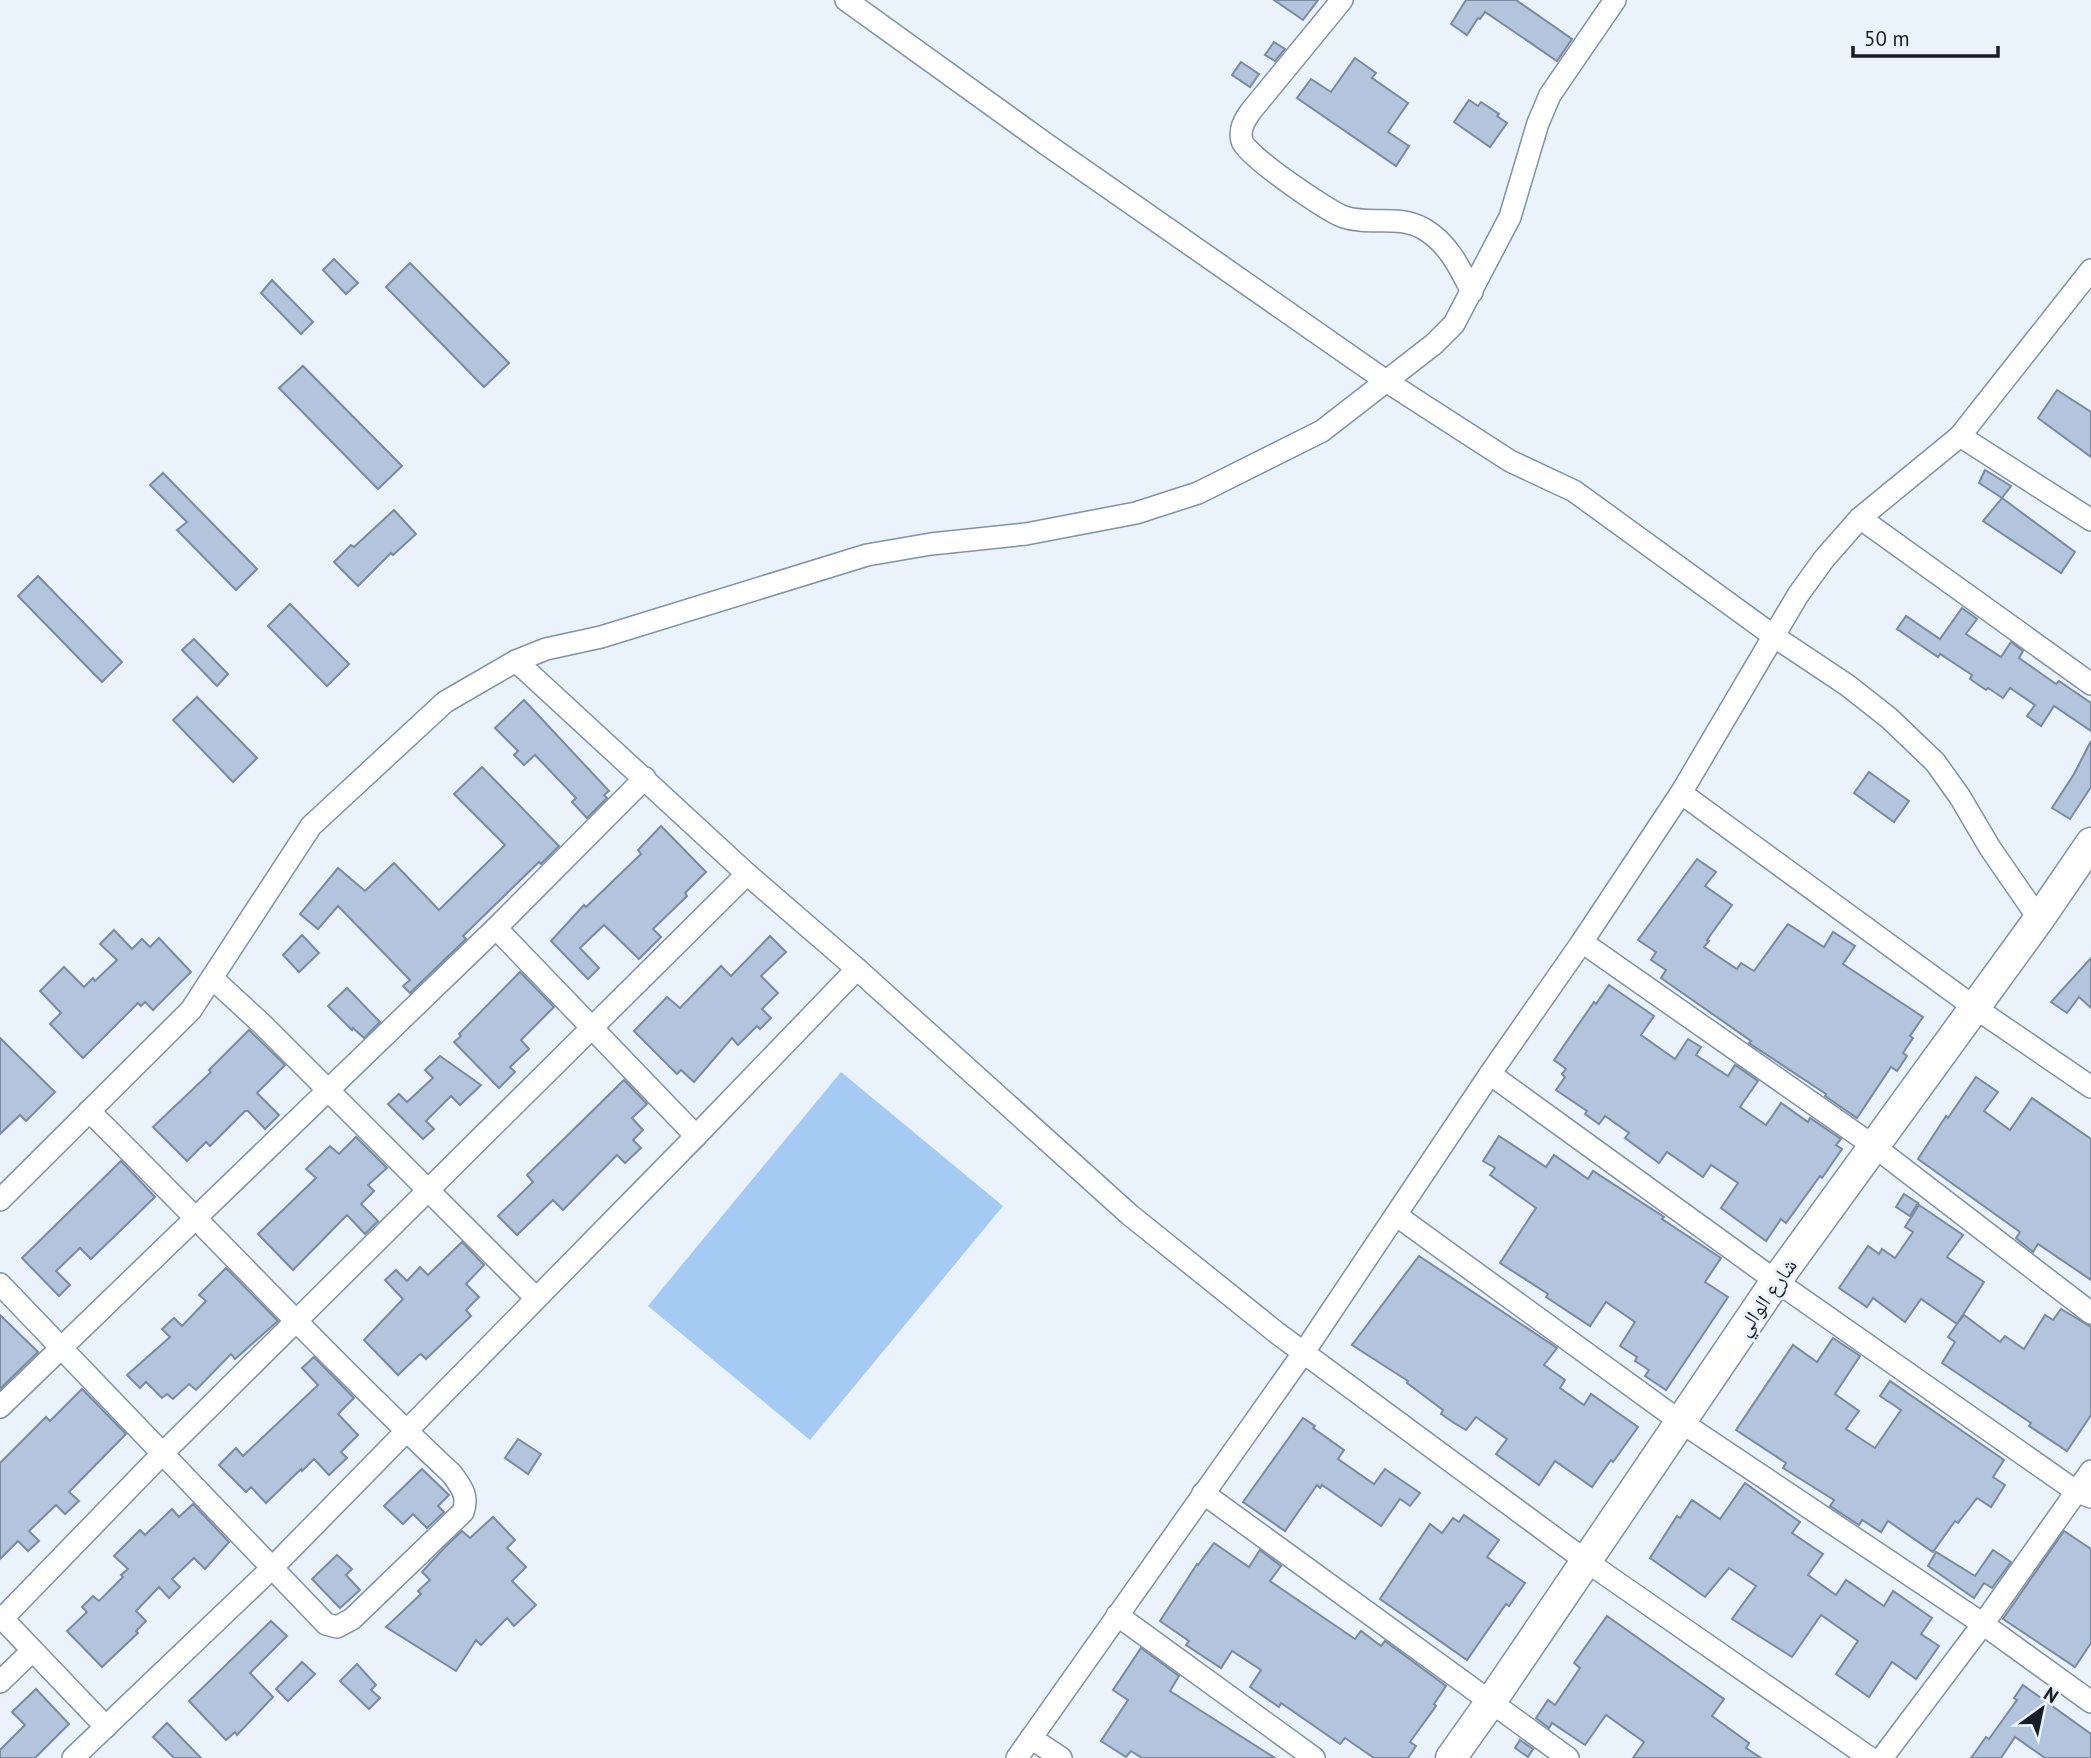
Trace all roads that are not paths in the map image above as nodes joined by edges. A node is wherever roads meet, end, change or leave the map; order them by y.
1 (846, 0) edge
2 (1342, 0) edge
3 (1615, 0) edge
4 (2090, 272) edge
5 (1472, 292) junction
6 (1386, 381) junction
7 (1960, 436) junction
8 (1860, 518) junction
9 (2091, 520) edge
10 (1775, 637) junction
11 (516, 661) junction
12 (2091, 684) edge
13 (645, 778) junction
14 (1681, 793) junction
15 (2091, 843) edge
16 (747, 874) junction
17 (2039, 919) junction
18 (496, 928) junction
19 (1582, 942) junction
20 (857, 969) junction
21 (212, 978) junction
22 (1974, 1007) junction
23 (592, 1029) junction
24 (1490, 1074) junction
25 (2091, 1087) edge
26 (327, 1091) junction
27 (89, 1111) junction
28 (696, 1136) junction
29 (1875, 1147) junction
30 (428, 1191) junction
31 (0, 1200) edge
32 (1396, 1216) junction
33 (197, 1217) junction
34 (1776, 1281) junction
35 (0, 1284) edge
36 (536, 1298) junction
37 (2091, 1313) edge
38 (297, 1322) junction
39 (63, 1348) junction
40 (1304, 1352) junction
41 (0, 1407) edge
42 (1681, 1422) junction
43 (406, 1431) junction
44 (162, 1454) junction
45 (2091, 1471) edge
46 (1203, 1493) junction
47 (2084, 1494) edge
48 (1586, 1561) junction
49 (272, 1567) junction
50 (1117, 1615) junction
51 (1, 1618) edge
52 (1983, 1624) junction
53 (32, 1651) junction
54 (0, 1682) edge
55 (2091, 1702) edge
56 (1490, 1703) junction
57 (106, 1727) junction
58 (1031, 1738) junction
59 (73, 1758) edge
60 (1017, 1758) edge
61 (1061, 1758) edge
62 (1314, 1758) edge
63 (1451, 1758) edge
64 (1568, 1758) edge
65 (1870, 1758) edge
66 (1882, 1758) edge

1 - 6 street
2 - 5 street
3 - 5 street
4 - 7 street
5 - 6 street
6 - 10 street
6 - 11 street
7 - 8 street
7 - 9 street
8 - 10 street
8 - 12 street
10 - 14 street
10 - 17 street
11 - 13 street
11 - 21 street
13 - 16 street
13 - 18 street
14 - 19 street
14 - 22 street
15 - 17 main road, شارع الوالي
16 - 20 street
16 - 23 street
17 - 22 main road, شارع الوالي
18 - 23 street
18 - 26 street
19 - 24 street
19 - 29 street
20 - 28 street
20 - 40 street
21 - 26 street
21 - 27 street
22 - 25 street
22 - 29 main road, شارع الوالي
23 - 28 street
23 - 30 street
24 - 32 street
24 - 34 street
26 - 30 street
26 - 33 street
27 - 31 street
27 - 33 street
28 - 36 street
29 - 34 main road, شارع الوالي
29 - 37 street
30 - 36 street
30 - 38 street
32 - 40 street
32 - 42 street
33 - 38 street
33 - 39 street
34 - 42 main road, شارع الوالي
34 - 47 street
35 - 39 street
36 - 43 street
38 - 43 street
38 - 44 street
39 - 41 street
39 - 44 street
40 - 46 street
40 - 48 street
42 - 48 main road, شارع الوالي
42 - 52 street
43 - 49 street
43 - 49 street
44 - 49 street
44 - 51 street
45 - 47 street
46 - 50 street
46 - 56 street
47 - 52 street
48 - 56 main road, شارع الوالي
48 - 65 street
49 - 57 street
50 - 58 street
50 - 62 street
51 - 53 street
52 - 55 street
52 - 66 street
53 - 54 street
53 - 57 street
56 - 63 main road, شارع الوالي
56 - 64 street
57 - 59 street
58 - 60 street
58 - 61 street

